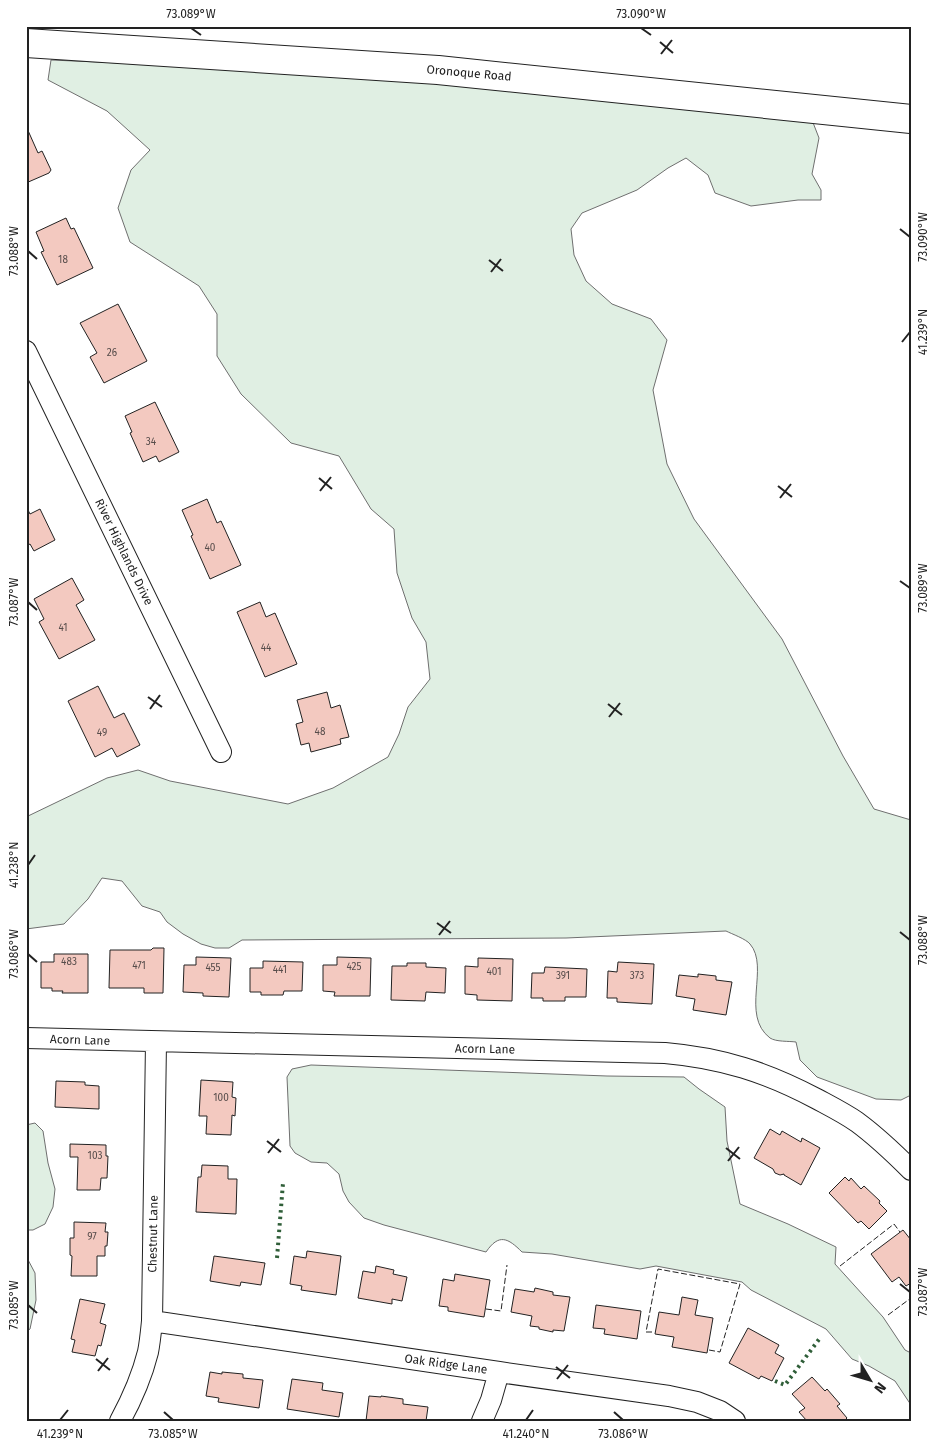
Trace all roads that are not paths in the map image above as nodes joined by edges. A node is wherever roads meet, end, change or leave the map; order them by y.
1 (26, 43) edge
2 (911, 119) edge
3 (26, 351) edge
4 (221, 752) dead end
5 (26, 1038) edge
6 (156, 1042) junction
7 (911, 1170) edge
8 (152, 1321) junction
9 (499, 1372) junction
10 (120, 1421) edge
11 (482, 1421) edge
12 (735, 1421) edge

1 - 2 street, Oronoque Road
3 - 4 street, River Highlands Drive
5 - 6 street, Acorn Lane
6 - 7 street, Acorn Lane
6 - 8 street, Chestnut Lane
8 - 9 street, Oak Ridge Lane
8 - 10 street, Chestnut Lane
9 - 11 street
9 - 12 street, Oak Ridge Lane

